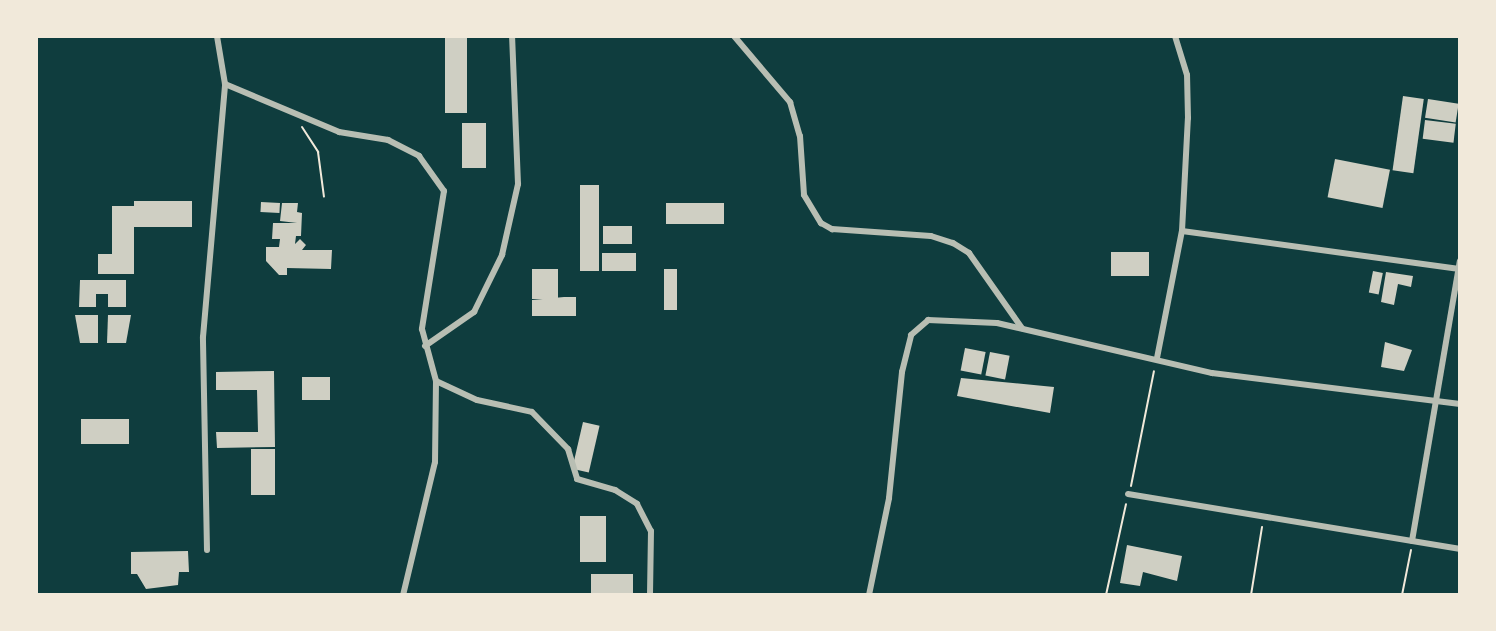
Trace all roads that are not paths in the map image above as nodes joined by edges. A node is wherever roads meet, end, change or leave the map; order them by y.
1 (217, 36) edge
2 (512, 36) edge
3 (734, 36) edge
4 (1175, 36) edge
5 (225, 84) junction
6 (1182, 231) junction
7 (1460, 261) edge
8 (1459, 269) edge
9 (1022, 328) junction
10 (425, 346) junction
11 (1157, 358) junction
12 (436, 381) junction
13 (1438, 400) junction
14 (1460, 404) edge
15 (1128, 494) road end
16 (1412, 541) junction
17 (1460, 549) edge
18 (207, 550) dead end
19 (403, 595) edge
20 (650, 595) edge
21 (869, 595) edge

1 - 5 street
2 - 10 street
3 - 9 street
4 - 6 street
5 - 10 street
5 - 18 street
6 - 8 street
6 - 11 street
7 - 8 street
8 - 13 street
9 - 11 street
9 - 21 street
10 - 12 street
11 - 13 street
12 - 19 street
12 - 20 street
13 - 14 street
13 - 16 street
15 - 16 street
16 - 17 street

